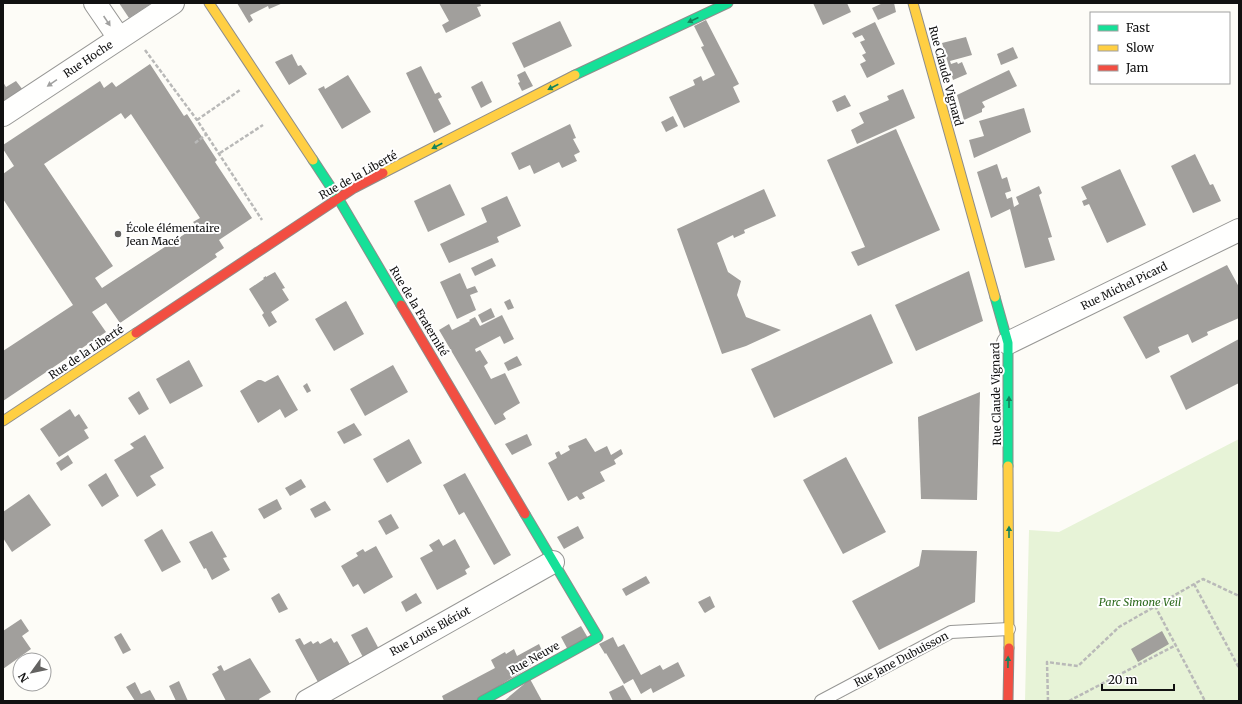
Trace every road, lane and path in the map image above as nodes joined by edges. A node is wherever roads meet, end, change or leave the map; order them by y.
1 (96, 3) edge
2 (173, 3) edge
3 (209, 3) edge
4 (728, 3) edge
5 (913, 3) edge
6 (119, 38) junction
7 (146, 50) dead end
8 (245, 86) dead end
9 (3, 116) edge
10 (197, 120) junction
11 (267, 122) dead end
12 (207, 134) junction
13 (195, 143) dead end
14 (220, 154) junction
15 (338, 198) junction
16 (263, 221) dead end
17 (1238, 232) edge
18 (1008, 343) junction
19 (3, 421) edge
20 (553, 562) junction
21 (1194, 584) junction
22 (1239, 596) edge
23 (1155, 606) junction
24 (1009, 629) junction
25 (598, 638) joint
26 (1176, 645) junction
27 (1239, 668) edge
28 (307, 701) edge
29 (482, 701) edge
30 (821, 701) edge
31 (1008, 701) edge
32 (1048, 701) edge
33 (1070, 701) edge
34 (1205, 701) edge

1 -> 6 street
2 - 6 street, Rue Hoche
3 - 15 street, Rue de la Fraternité
4 -> 15 street, Rue de la Liberté
5 - 18 street, Rue Claude Vignard
6 -> 9 street, Rue Hoche
7 - 10 path
8 - 10 path
10 - 12 path
11 - 14 path
12 - 13 path
12 - 14 path
14 - 16 path
15 - 19 street, Rue de la Liberté
15 - 20 street, Rue de la Fraternité
17 - 18 street, Rue Michel Picard
24 -> 18 street, Rue Claude Vignard
20 - 25 street, Rue de la Fraternité
20 - 28 street, Rue Louis Blériot
21 - 22 path
21 - 23 path
21 - 27 path
23 - 26 path
23 - 32 path
24 - 30 lane, Rue Jane Dubuisson
31 -> 24 street, Rue Claude Vignard
25 - 29 street, Rue Neuve
26 - 33 path
26 - 34 path

